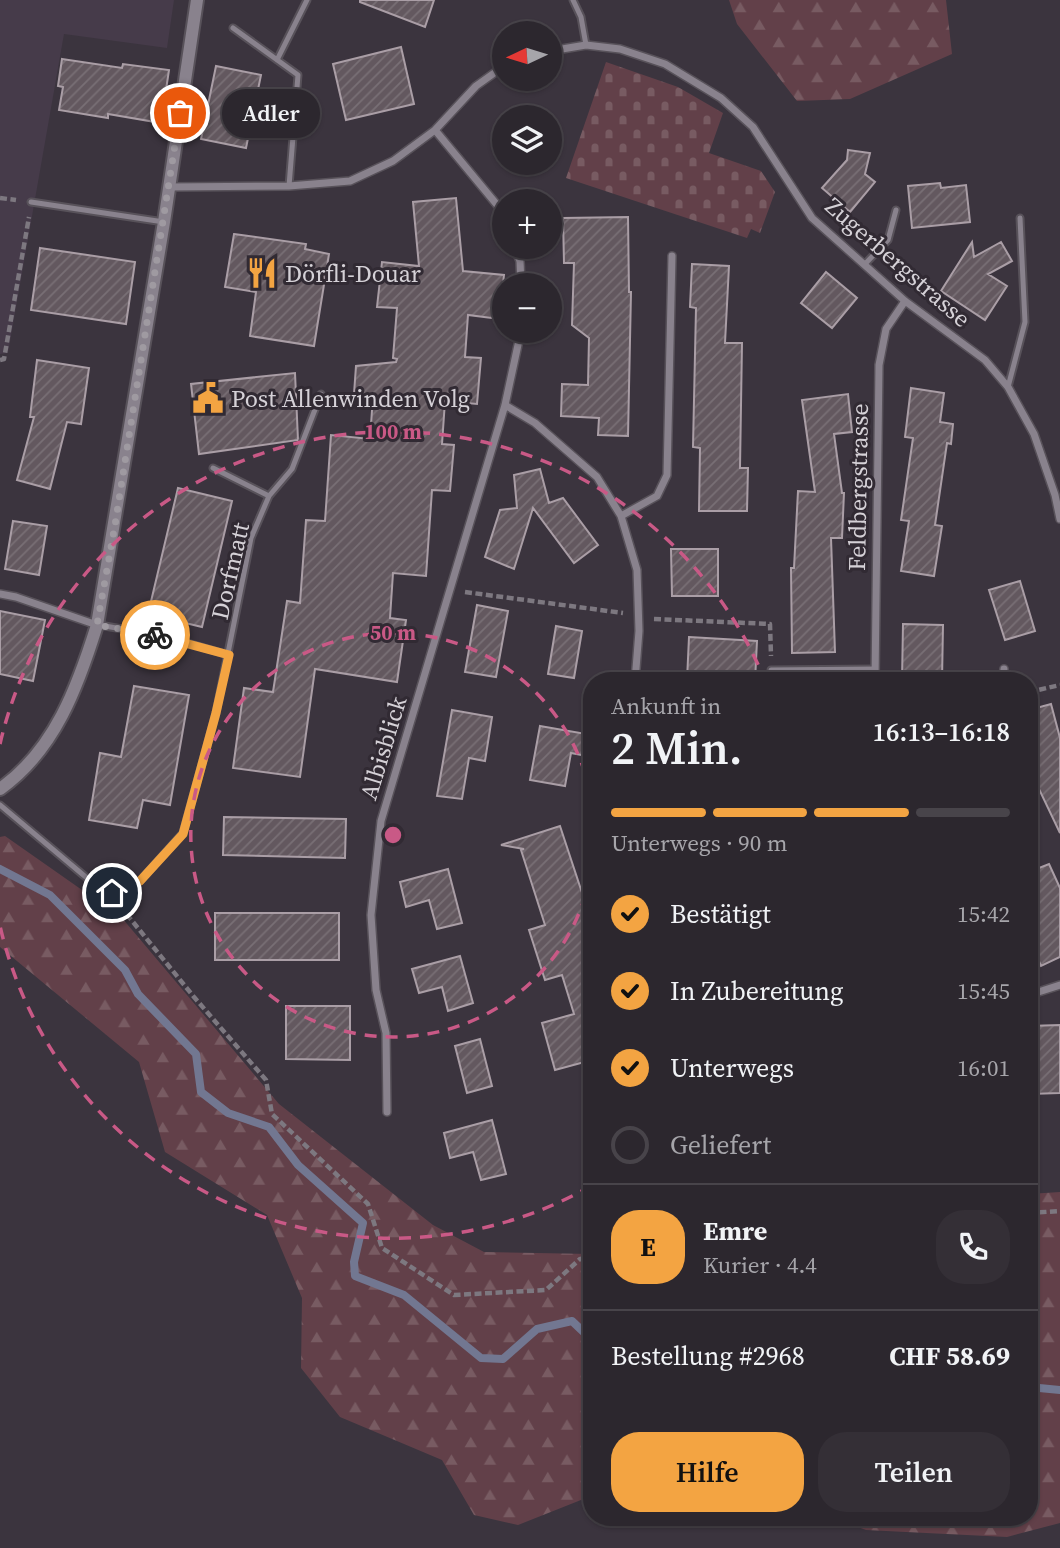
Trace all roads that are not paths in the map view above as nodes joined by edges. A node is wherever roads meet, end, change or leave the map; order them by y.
1 (197, 0) edge
2 (307, 0) edge
3 (573, 0) edge
4 (233, 29) dead end
5 (586, 45) junction
6 (562, 49) edge
7 (277, 60) junction
8 (492, 74) edge
9 (435, 130) junction
10 (289, 186) junction
11 (169, 187) junction
12 (492, 198) edge
13 (31, 202) road end
14 (896, 210) dead end
15 (1020, 218) dead end
16 (164, 222) junction
17 (672, 257) dead end
18 (865, 264) junction
19 (905, 300) junction
20 (518, 343) edge
21 (1009, 387) junction
22 (321, 394) dead end
23 (505, 405) junction
24 (213, 468) dead end
25 (269, 496) junction
26 (621, 516) junction
27 (1060, 519) edge
28 (0, 594) edge
29 (97, 625) junction
30 (229, 655) junction
31 (875, 669) joint
32 (1004, 669) dead end
33 (771, 670) road end
34 (636, 672) edge
35 (1004, 672) edge
36 (0, 789) edge
37 (0, 805) edge
38 (1060, 985) edge
39 (1038, 992) edge
40 (387, 1112) dead end

1 - 11 street
2 - 7 lane
3 - 5 lane
4 - 7 lane
5 - 6 street, Zugerbergstrasse
5 - 18 street, Zugerbergstrasse
7 - 10 lane
8 - 9 street
9 - 10 street
9 - 12 street
10 - 11 street
11 - 16 street
13 - 16 lane
14 - 18 lane
15 - 21 lane
16 - 29 street
17 - 26 street
18 - 19 street, Zugerbergstrasse
19 - 21 street, Zugerbergstrasse
19 - 31 street, Feldbergstrasse
20 - 23 street, Albisblick
21 - 27 street, Zugerbergstrasse
22 - 25 lane, Dorfmatt
23 - 26 street
23 - 40 street, Albisblick
24 - 25 lane, Dorfmatt
25 - 30 lane, Dorfmatt
26 - 34 street
28 - 29 street
29 - 30 lane, Dorfmatt
29 - 36 street
30 - 37 lane, Dorfmatt
31 - 33 lane
32 - 35 street
38 - 39 street

